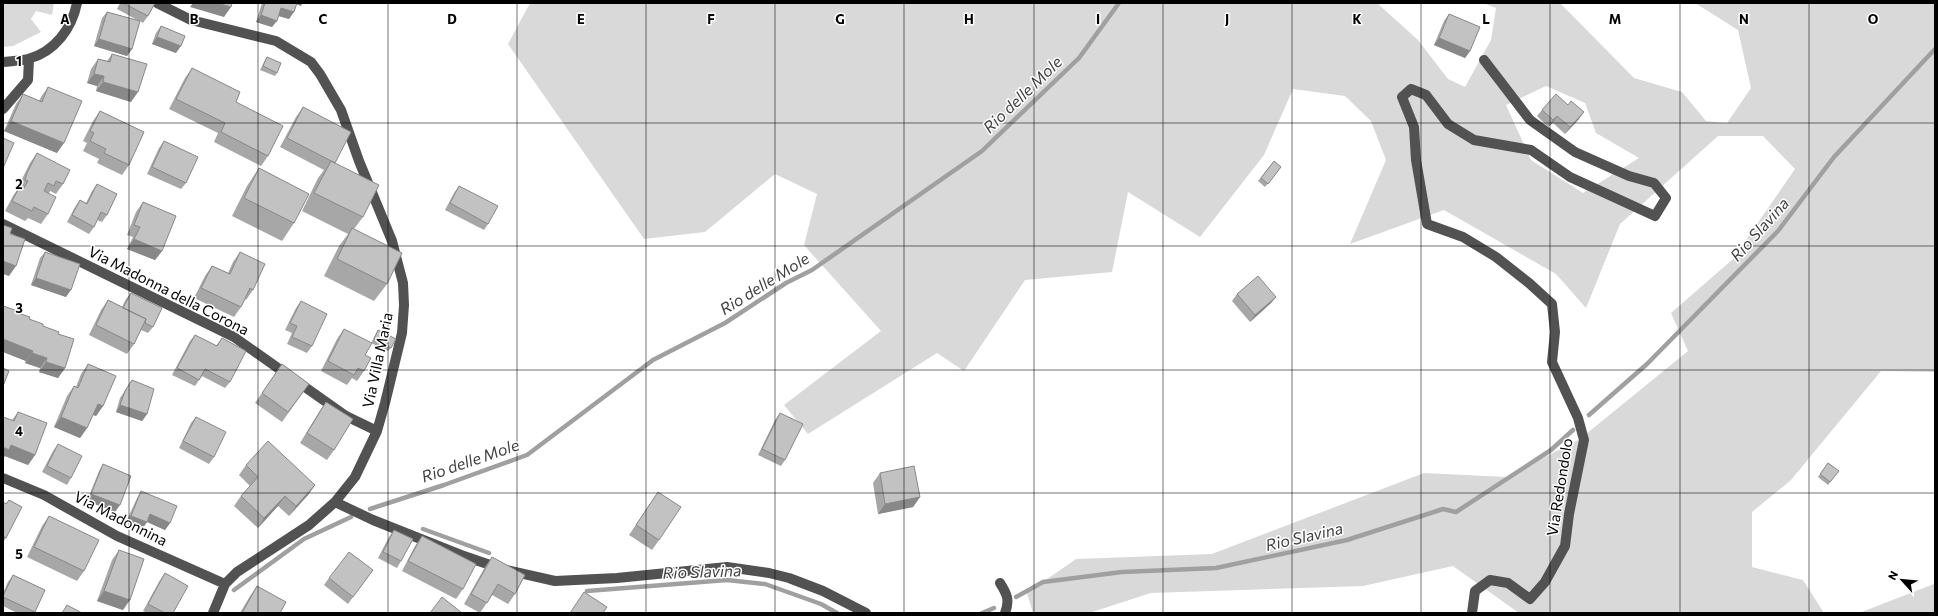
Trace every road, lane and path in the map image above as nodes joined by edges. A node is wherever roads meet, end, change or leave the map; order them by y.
1 (77, 3) edge
2 (157, 3) edge
3 (29, 59) junction
4 (1484, 60) dead end
5 (3, 62) edge
6 (3, 109) edge
7 (3, 224) edge
8 (377, 431) junction
9 (3, 478) edge
10 (335, 502) junction
11 (1000, 583) dead end
12 (225, 584) junction
13 (213, 613) edge
14 (866, 613) edge
15 (1005, 613) edge
16 (1472, 613) edge

1 - 3 street
2 - 8 street, Via Villa Maria
3 - 5 street
3 - 6 street
4 - 16 street, Via Redondolo
7 - 8 street, Via Madonna della Corona
8 - 10 street, Via Villa Maria
9 - 12 street, Via Madonnina
10 - 12 street, Via Villa Maria
10 - 14 street
11 - 15 street
12 - 13 street, Via Villa Maria

